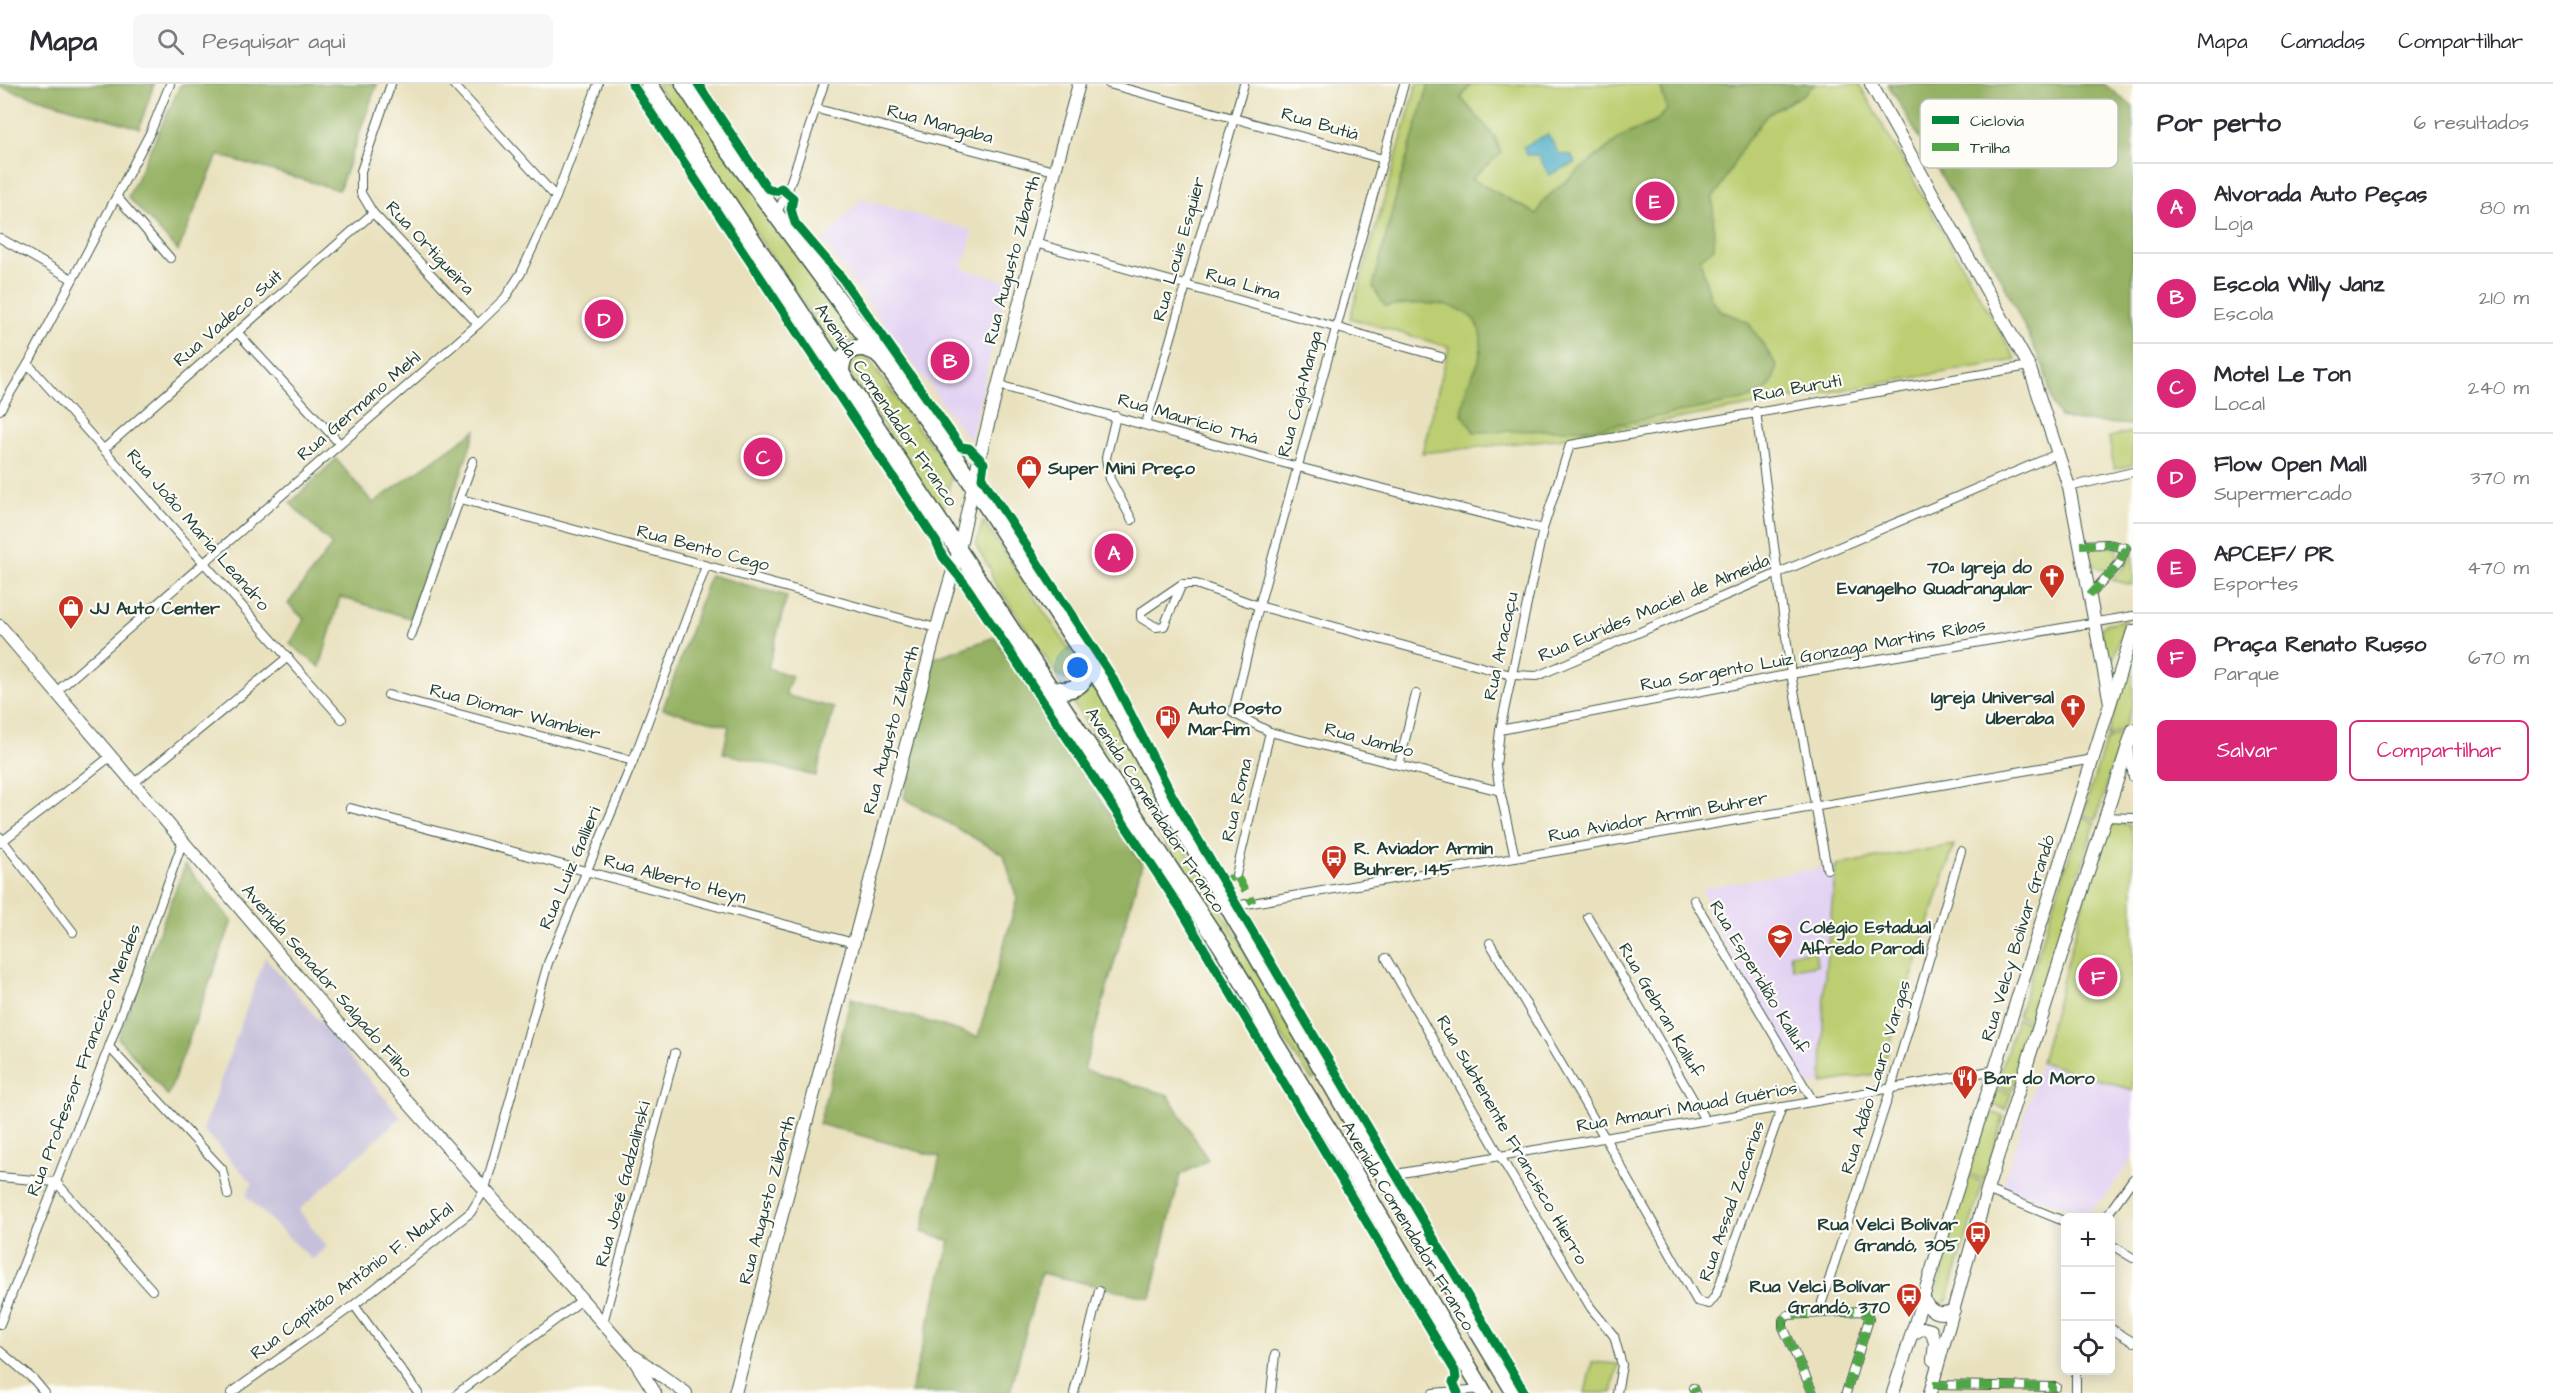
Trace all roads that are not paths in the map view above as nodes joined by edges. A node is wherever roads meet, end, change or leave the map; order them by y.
1 (170, 84) edge
2 (391, 84) edge
3 (453, 84) edge
4 (598, 84) edge
5 (649, 84) edge
6 (684, 84) edge
7 (824, 84) edge
8 (1079, 84) edge
9 (1109, 84) edge
10 (1244, 84) edge
11 (1404, 84) edge
12 (1871, 84) edge
13 (817, 109) junction
14 (1235, 118) junction
15 (1383, 159) junction
16 (1054, 171) junction
17 (117, 196) junction
18 (556, 197) junction
19 (373, 213) junction
20 (775, 214) junction
21 (0, 238) edge
22 (1035, 243) junction
23 (170, 258) dead end
24 (72, 279) junction
25 (1185, 284) junction
26 (478, 324) junction
27 (1335, 327) junction
28 (237, 332) junction
29 (880, 355) junction
30 (1441, 357) dead end
31 (28, 364) junction
32 (2029, 366) junction
33 (841, 373) junction
34 (998, 385) junction
35 (0, 410) edge
36 (1756, 411) junction
37 (1116, 416) junction
38 (1146, 424) junction
39 (340, 444) junction
40 (1570, 445) joint
41 (104, 449) junction
42 (2057, 454) junction
43 (473, 460) dead end
44 (1298, 467) junction
45 (2133, 472) edge
46 (974, 485) junction
47 (2069, 487) junction
48 (461, 499) junction
49 (1132, 520) dead end
50 (1543, 529) junction
51 (2079, 545) junction
52 (959, 550) junction
53 (203, 561) junction
54 (706, 566) junction
55 (1776, 574) junction
56 (1182, 584) junction
57 (2089, 596) junction
58 (1260, 606) junction
59 (2133, 616) edge
60 (2093, 622) junction
61 (0, 626) edge
62 (936, 628) junction
63 (2133, 631) edge
64 (411, 636) dead end
65 (288, 657) junction
66 (1088, 661) junction
67 (1791, 674) junction
68 (1511, 675) junction
69 (1052, 689) junction
70 (56, 692) junction
71 (1416, 694) dead end
72 (388, 695) dead end
73 (2110, 705) junction
74 (1233, 714) joint
75 (342, 719) dead end
76 (1500, 730) junction
77 (2133, 730) edge
78 (1270, 732) junction
79 (2131, 746) edge
80 (111, 756) junction
81 (2093, 759) junction
82 (633, 761) junction
83 (1399, 765) junction
84 (2133, 777) edge
85 (134, 783) junction
86 (1500, 792) junction
87 (1816, 806) junction
88 (350, 808) dead end
89 (2104, 818) junction
90 (2133, 818) edge
91 (1, 840) edge
92 (183, 841) junction
93 (1961, 851) dead end
94 (1515, 858) junction
95 (1827, 869) dead end
96 (586, 872) junction
97 (1236, 875) dead end
98 (1694, 900) dead end
99 (1229, 907) junction
100 (1588, 917) dead end
101 (73, 932) dead end
102 (854, 943) junction
103 (1490, 943) dead end
104 (1386, 958) dead end
105 (109, 1047) junction
106 (675, 1053) dead end
107 (1996, 1070) junction
108 (1891, 1088) junction
109 (1814, 1101) junction
110 (1782, 1107) junction
111 (1706, 1120) junction
112 (1605, 1138) junction
113 (1336, 1142) junction
114 (1500, 1156) junction
115 (0, 1177) edge
116 (1386, 1179) junction
117 (2133, 1179) edge
118 (56, 1182) junction
119 (485, 1189) junction
120 (1987, 1190) junction
121 (228, 1195) dead end
122 (2109, 1213) edge
123 (2061, 1220) edge
124 (2115, 1247) edge
125 (2133, 1257) edge
126 (152, 1290) dead end
127 (1099, 1291) dead end
128 (1923, 1294) junction
129 (582, 1299) junction
130 (4, 1305) edge
131 (354, 1305) junction
132 (1954, 1310) junction
133 (1821, 1313) junction
134 (603, 1323) junction
135 (0, 1324) edge
136 (2115, 1331) edge
137 (1911, 1335) junction
138 (2133, 1342) edge
139 (0, 1351) edge
140 (631, 1355) junction
141 (1275, 1355) dead end
142 (2076, 1375) edge
143 (2056, 1387) dead end
144 (1931, 1389) edge
145 (733, 1391) edge
146 (1483, 1391) edge
147 (45, 1393) edge
148 (231, 1393) edge
149 (418, 1393) edge
150 (458, 1393) edge
151 (655, 1393) edge
152 (686, 1393) edge
153 (1074, 1393) edge
154 (1271, 1393) edge
155 (1433, 1393) edge
156 (1515, 1393) edge
157 (1617, 1393) edge
158 (1813, 1393) edge
159 (1846, 1393) edge
160 (1893, 1393) edge
161 (2076, 1393) edge

1 - 17 street
2 - 19 street, Rua Ortigueira
3 - 18 street
4 - 18 street, Rua Germano Mehl
5 - 33 highway, Avenida Comendador Franco
6 - 20 highway, Avenida Comendador Franco
7 - 13 street
8 - 16 main road, Rua Augusto Zibarth
9 - 14 street, Rua Butiá
10 - 14 street, Rua Louis Esquier
11 - 15 street, Rua Cajá-Manga
12 - 32 main road
13 - 16 street, Rua Mangaba
13 - 20 street
14 - 15 street, Rua Butiá
14 - 25 street, Rua Louis Esquier
15 - 27 street, Rua Cajá-Manga
16 - 22 main road, Rua Augusto Zibarth
17 - 23 street
17 - 24 street
18 - 26 street, Rua Germano Mehl
19 - 26 street, Rua Ortigueira
19 - 28 street, Rua Vadeco Suit
20 - 29 highway, Avenida Comendador Franco
21 - 24 street
22 - 25 street, Rua Lima
22 - 34 main road, Rua Augusto Zibarth
24 - 31 street
25 - 27 street, Rua Lima
25 - 38 street, Rua Louis Esquier
26 - 39 street, Rua Germano Mehl
27 - 30 street, Rua Lima
27 - 44 street, Rua Cajá-Manga
28 - 39 street
28 - 41 street, Rua Vadeco Suit
29 - 33 highway
29 - 46 highway, Avenida Comendador Franco
31 - 35 street
31 - 41 street, Rua João Maria Leandro
32 - 36 street, Rua Buruti
32 - 42 main road
33 - 52 highway, Avenida Comendador Franco
34 - 37 street, Rua Maurício Thá
34 - 46 main road, Rua Augusto Zibarth
36 - 40 street, Rua Buruti
36 - 55 street
37 - 38 street, Rua Maurício Thá
37 - 49 street
38 - 44 street, Rua Maurício Thá
39 - 53 street, Rua Germano Mehl
40 - 50 street, Rua Aracaçu
41 - 53 street, Rua João Maria Leandro
42 - 47 main road
42 - 55 street, Rua Eurides Maciel de Almeida
43 - 48 street
44 - 50 street, Rua Maurício Thá
44 - 58 street, Rua Cajá-Manga
45 - 47 street
46 - 52 main road, Rua Augusto Zibarth
46 - 66 highway, Avenida Comendador Franco
47 - 51 main road
48 - 54 street, Rua Bento Cego
48 - 64 street
50 - 68 street, Rua Aracaçu
51 - 57 main road
51 - 57 street
52 - 62 main road, Rua Augusto Zibarth
52 - 69 highway, Avenida Comendador Franco
53 - 65 street, Rua João Maria Leandro
53 - 70 street, Rua Germano Mehl
54 - 62 street, Rua Bento Cego
54 - 82 street, Rua Luiz Gallieri
55 - 67 street
55 - 68 street, Rua Eurides Maciel de Almeida
56 - 56 street
56 - 58 street, Rua Eurides Maciel de Almeida
57 - 60 main road
58 - 68 street, Rua Eurides Maciel de Almeida
58 - 74 street, Rua Cajá-Manga
59 - 60 street, Rua Sargento Luiz Gonzaga Martins Ribas
60 - 67 street, Rua Sargento Luiz Gonzaga Martins Ribas
60 - 73 main road
61 - 70 main road, Avenida Senador Salgado Filho
62 - 102 main road, Rua Augusto Zibarth
63 - 73 main road, Rua Velcy Bolivar Grandó
65 - 75 street, Rua João Maria Leandro
65 - 85 street
66 - 69 highway
66 - 99 highway, Avenida Comendador Franco
67 - 76 street, Rua Sargento Luiz Gonzaga Martins Ribas
67 - 87 street
68 - 76 street, Rua Aracaçu
69 - 113 highway, Avenida Comendador Franco
70 - 80 main road, Avenida Senador Salgado Filho
71 - 83 street
72 - 82 street, Rua Diomar Wambier
73 - 81 main road, Rua Velcy Bolivar Grandó
74 - 78 street, Rua Jambo
76 - 86 street, Rua Aracaçu
77 - 79 main road
78 - 83 street, Rua Jambo
78 - 97 street, Rua Roma
79 - 84 street
79 - 89 main road
80 - 85 main road, Avenida Senador Salgado Filho
80 - 91 street
81 - 87 street, Rua Aviador Armin Buhrer
81 - 107 main road, Rua Velcy Bolivar Grandó
82 - 96 street, Rua Luiz Gallieri
83 - 86 street, Rua Jambo
85 - 92 main road, Avenida Senador Salgado Filho
86 - 94 street, Rua Aracaçu
87 - 94 street, Rua Aviador Armin Buhrer
87 - 95 street
88 - 96 street, Rua Alberto Heyn
89 - 90 street
89 - 120 main road
91 - 101 street
92 - 105 street, Rua Professor Francisco Mendes
92 - 119 main road, Avenida Senador Salgado Filho
93 - 108 street, Rua Adão Lauro Vargas
94 - 99 street, Rua Aviador Armin Buhrer
96 - 102 street, Rua Alberto Heyn
96 - 119 street, Rua Luiz Gallieri
98 - 109 street, Rua Esperidião Kalluf
99 - 116 highway, Avenida Comendador Franco
100 - 111 street, Rua Gebran Kalluf
102 - 145 main road, Rua Augusto Zibarth
103 - 112 street
104 - 114 street, Rua Subtenente Francisco Hierro
105 - 118 street, Rua Professor Francisco Mendes
105 - 121 street
106 - 134 street, Rua José Gadzalinski
107 - 108 street, Rua Amauri Mauad Guérios
107 - 128 main road, Rua Velcy Bolivar Grandó
108 - 109 street, Rua Amauri Mauad Guérios
108 - 133 street, Rua Adão Lauro Vargas
109 - 110 street, Rua Amauri Mauad Guérios
110 - 111 street, Rua Amauri Mauad Guérios
110 - 112 street, Rua Assad Zacarias
111 - 112 street, Rua Amauri Mauad Guérios
112 - 114 street, Rua Amauri Mauad Guérios
113 - 116 highway
113 - 146 highway, Avenida Comendador Franco
114 - 116 street, Rua Amauri Mauad Guérios
114 - 157 street, Rua Subtenente Francisco Hierro
115 - 118 street
116 - 156 highway, Avenida Comendador Franco
117 - 122 street
118 - 126 street
118 - 130 street, Rua Professor Francisco Mendes
119 - 129 main road, Avenida Senador Salgado Filho
119 - 131 street, Rua Capitão Antônio F. Naufal
120 - 123 street
120 - 132 main road
124 - 125 street
127 - 153 street
128 - 132 main road
128 - 137 main road, Rua Velcy Bolivar Grandó
129 - 134 main road, Avenida Senador Salgado Filho
129 - 150 street
130 - 135 street, Rua Professor Francisco Mendes
131 - 148 street, Rua Capitão Antônio F. Naufal
131 - 149 street
132 - 144 main road
133 - 158 street
133 - 159 street
134 - 140 main road, Avenida Senador Salgado Filho
136 - 138 street
137 - 144 main road
137 - 160 main road, Rua Velcy Bolivar Grandó
139 - 147 street
140 - 151 main road, Avenida Senador Salgado Filho
140 - 152 main road, Avenida Senador Salgado Filho
141 - 154 street
142 - 161 street
143 - 144 street
146 - 155 street

